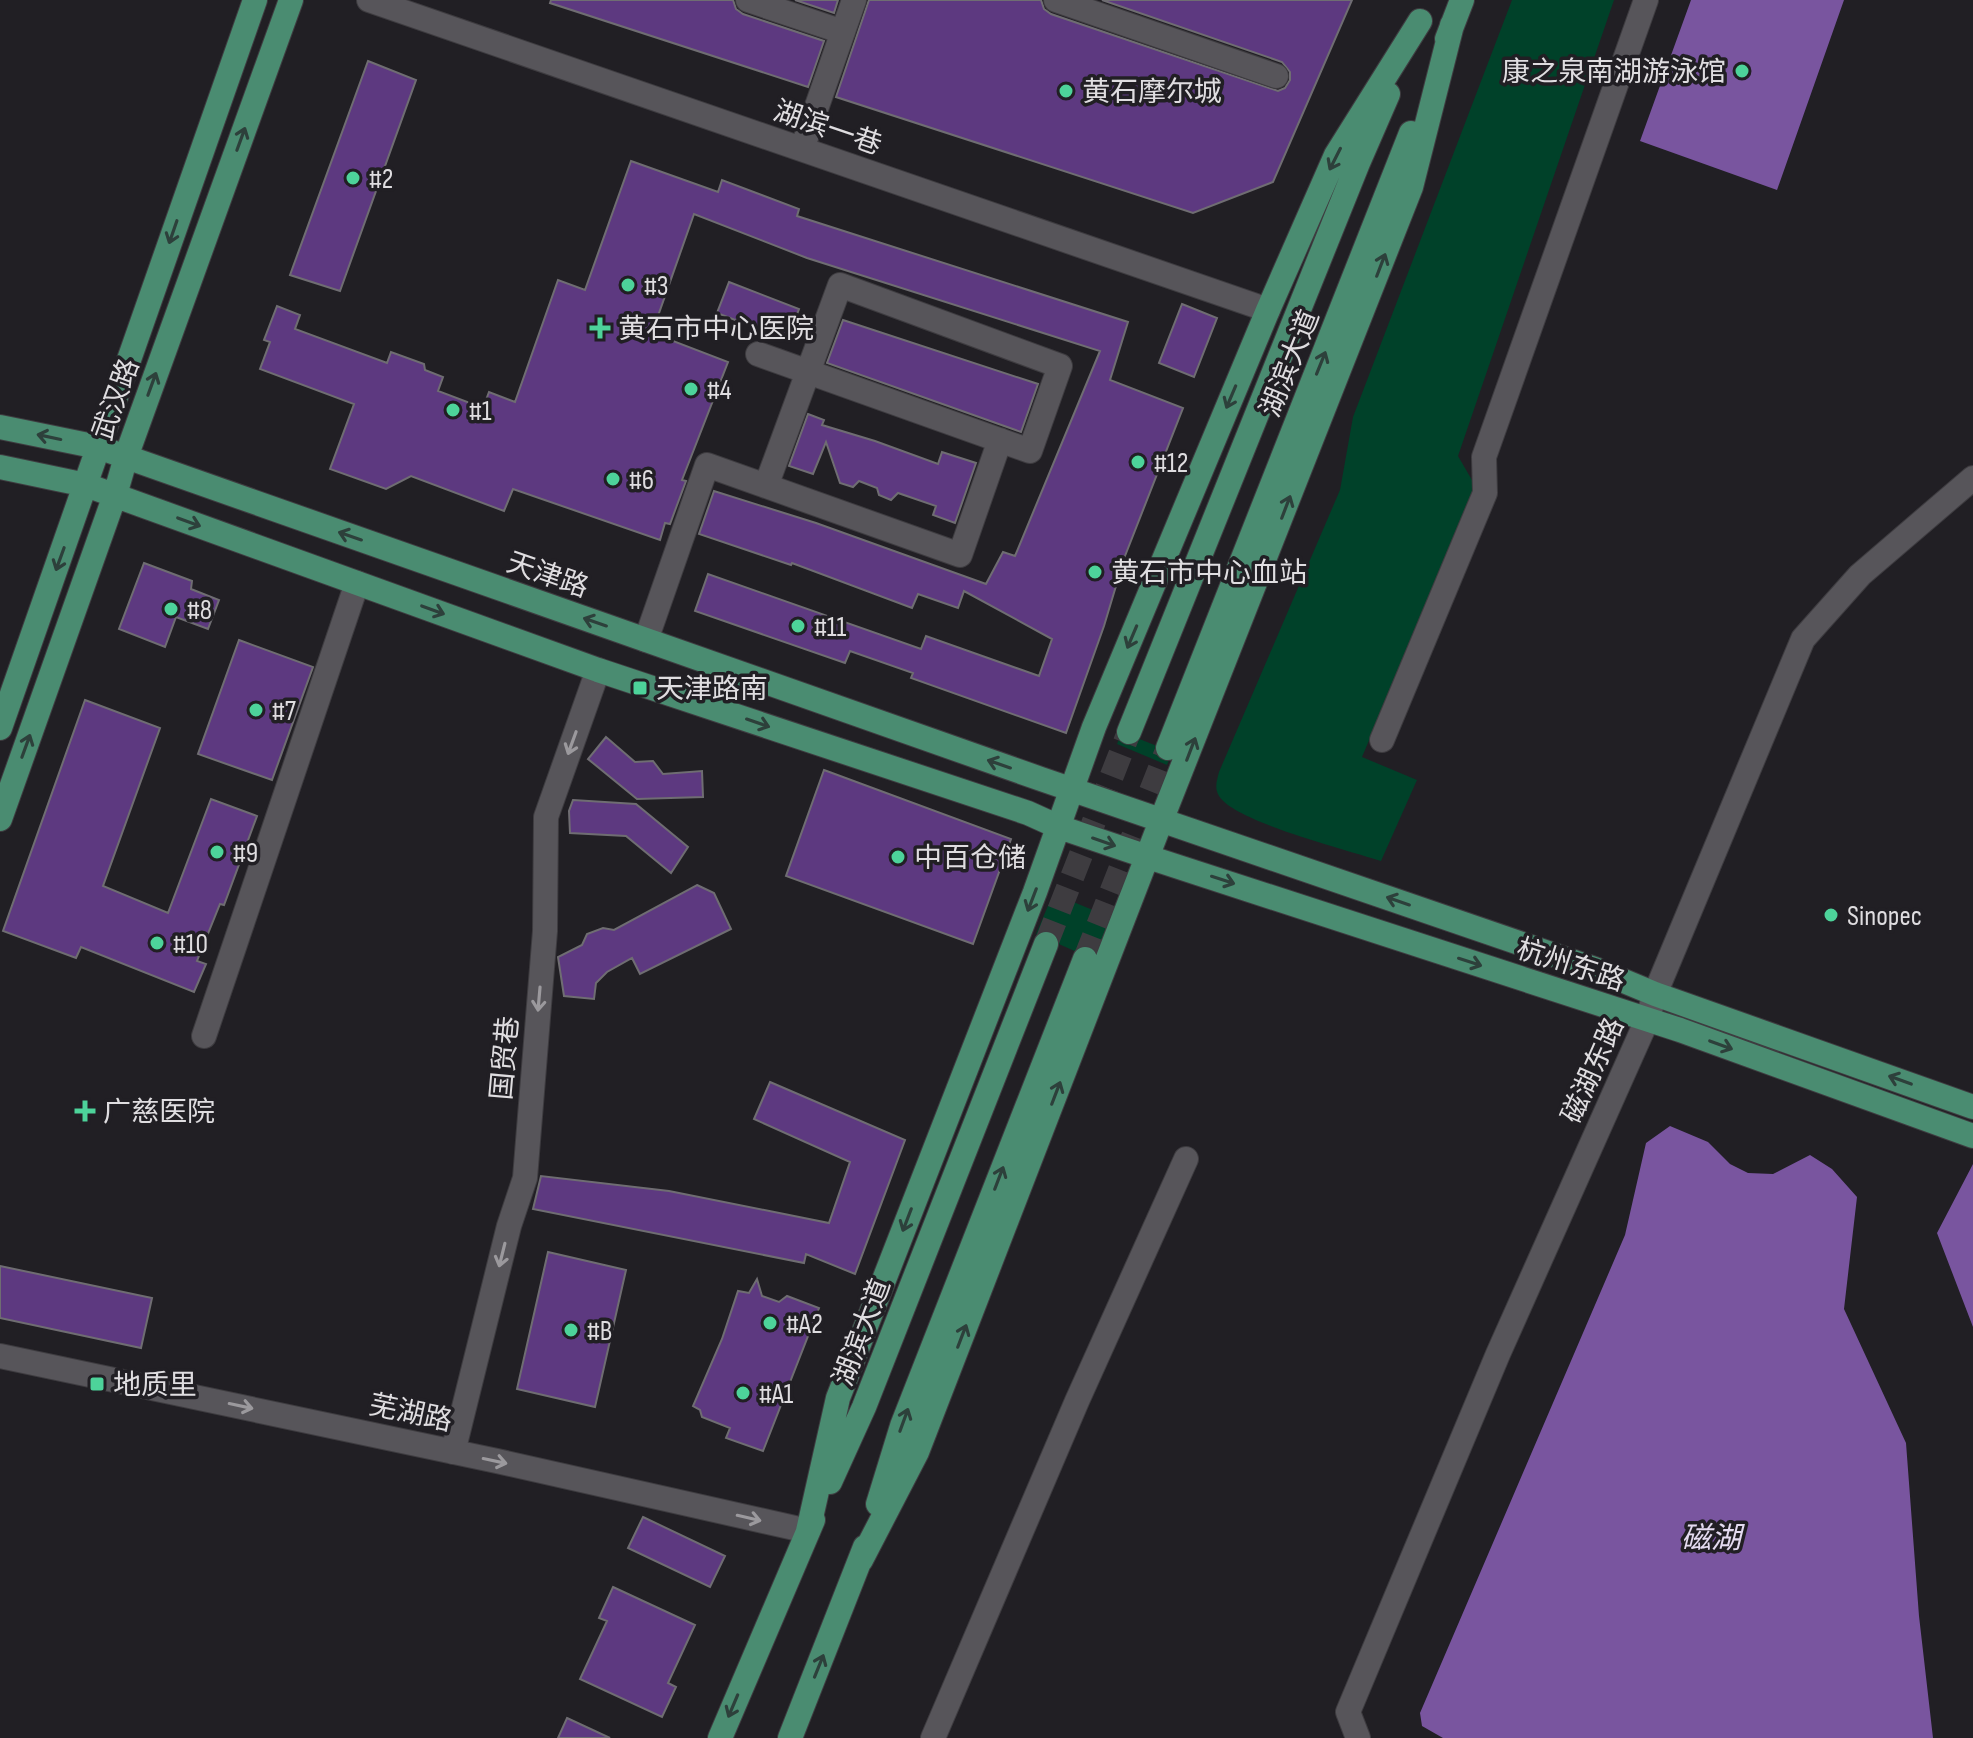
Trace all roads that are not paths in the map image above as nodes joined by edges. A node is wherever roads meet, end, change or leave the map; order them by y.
1 (255, 0) edge
2 (291, 0) edge
3 (369, 0) edge
4 (748, 0) edge
5 (854, 0) edge
6 (1056, 0) edge
7 (1462, 0) edge
8 (1646, 0) edge
9 (1424, 10) edge
10 (1452, 25) junction
11 (843, 32) junction
12 (1276, 76) dead end
13 (802, 149) junction
14 (1268, 310) junction
15 (758, 354) dead end
16 (808, 372) junction
17 (0, 427) edge
18 (1000, 440) junction
19 (98, 447) junction
20 (126, 457) junction
21 (0, 467) edge
22 (1973, 478) edge
23 (86, 485) junction
24 (766, 486) junction
25 (115, 495) junction
26 (357, 583) junction
27 (646, 640) junction
28 (598, 670) junction
29 (0, 728) edge
30 (1129, 732) tunnel mouth
31 (1382, 740) dead end
32 (1168, 748) tunnel mouth
33 (1072, 790) junction
34 (0, 819) edge
35 (1161, 821) junction
36 (1059, 827) junction
37 (1148, 857) junction
38 (1046, 944) tunnel mouth
39 (1085, 959) tunnel mouth
40 (1655, 994) junction
41 (1647, 1020) junction
42 (204, 1036) dead end
43 (1973, 1107) edge
44 (1973, 1136) edge
45 (1186, 1159) dead end
46 (0, 1356) edge
47 (453, 1452) junction
48 (808, 1531) junction
49 (861, 1560) junction
50 (720, 1738) edge
51 (790, 1738) edge
52 (933, 1738) edge
53 (1358, 1738) edge

1 -> 19 main road, 武汉路
20 -> 2 main road, 武汉路
3 - 13 street, 湖滨一巷
4 - 11 street
5 - 11 street
6 - 12 street
7 - 10 main road, 湖滨大道
8 - 31 street
9 -> 14 main road
9 - 30 main road, 湖滨大道
32 -> 10 main road, 湖滨大道
35 -> 10 main road
11 - 13 street
13 - 14 street, 湖滨一巷
14 -> 33 main road
15 - 16 street
16 - 18 street
16 - 18 street
16 - 24 street
19 -> 17 main road, 天津路
18 - 24 street
19 - 20 main road, 天津路
19 - 23 main road, 武汉路
20 - 25 main road, 武汉路
27 -> 20 main road, 天津路
21 - 23 main road
22 - 40 street, 磁湖东路
23 - 25 main road
23 -> 29 main road, 武汉路
24 - 27 street
25 -> 26 main road
34 -> 25 main road, 武汉路
26 -> 28 main road
26 - 42 street
33 -> 27 main road, 天津路
28 -> 36 main road
28 -> 47 street, 国贸巷
33 - 35 main road, 杭州东路
33 - 36 main road
35 - 37 main road
40 -> 35 main road, 杭州东路
36 -> 37 main road, 杭州东路
36 -> 48 main road
37 -> 41 main road, 杭州东路
49 -> 37 main road
38 - 48 main road, 湖滨大道
49 -> 39 main road
40 - 41 street, 磁湖东路
43 -> 40 main road, 杭州东路
41 -> 44 main road, 杭州东路
41 - 53 street, 磁湖东路
45 - 52 street
46 -> 47 street, 芜湖路
47 -> 48 street, 芜湖路
48 -> 50 main road, 湖滨大道
51 -> 49 main road

